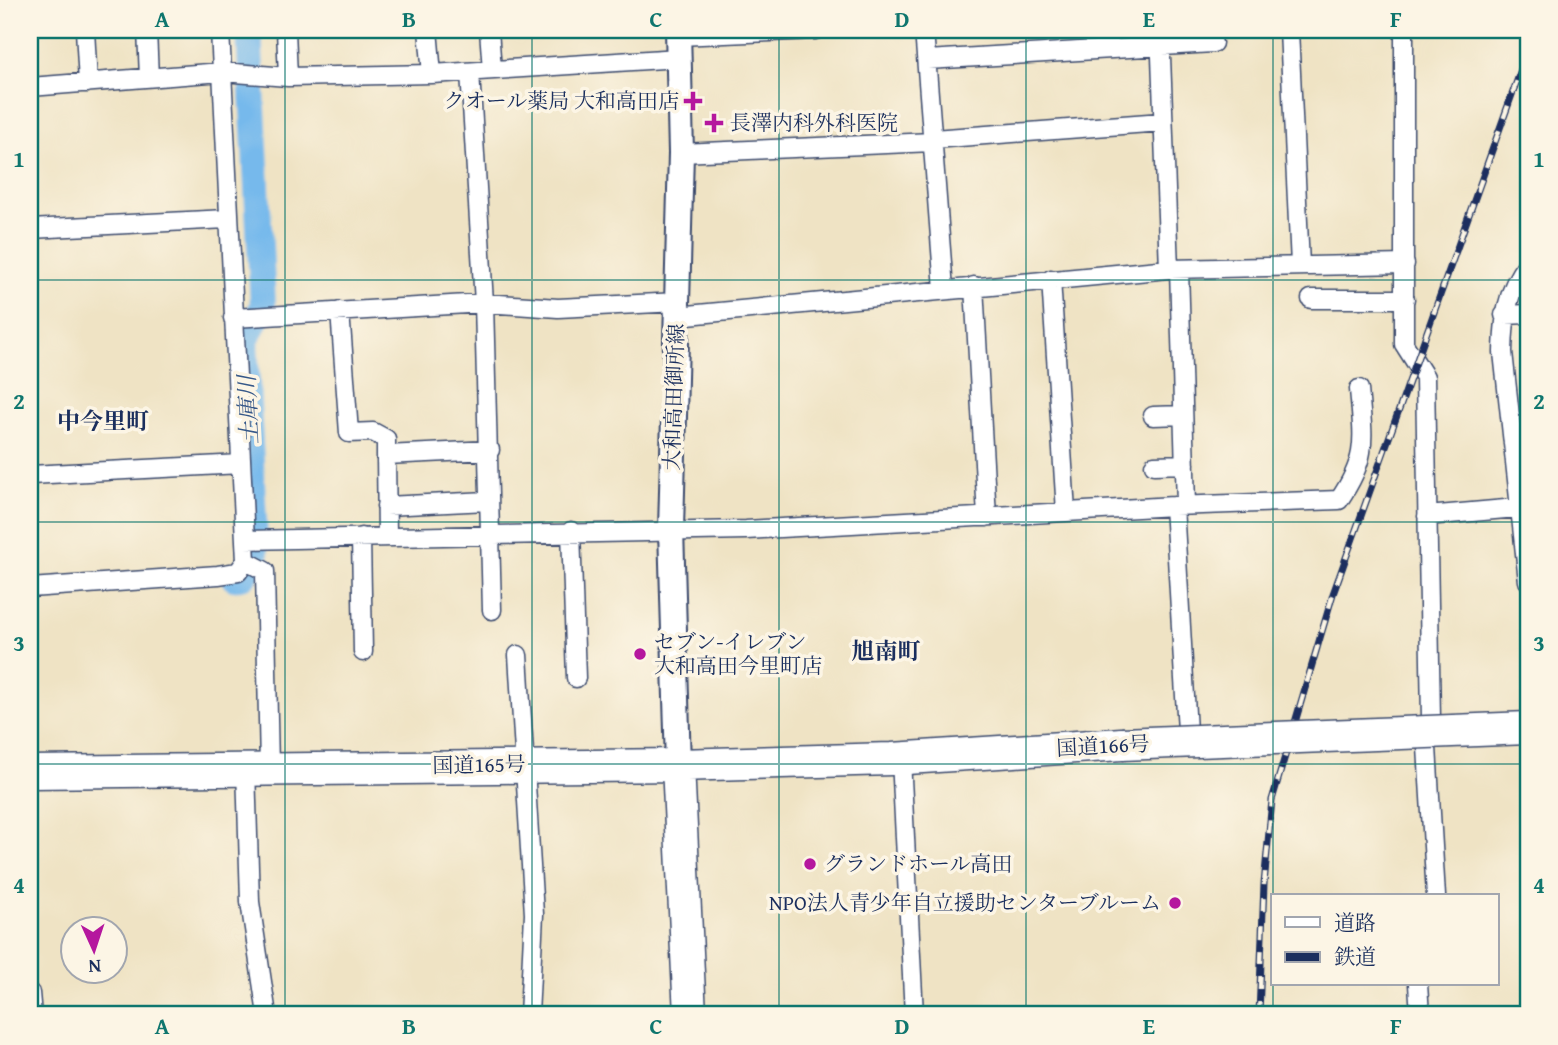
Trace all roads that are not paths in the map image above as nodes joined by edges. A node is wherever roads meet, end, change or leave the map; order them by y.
1 (85, 30) edge
2 (147, 30) edge
3 (220, 30) edge
4 (286, 30) edge
5 (428, 30) edge
6 (489, 30) edge
7 (816, 30) edge
8 (924, 30) edge
9 (1289, 30) edge
10 (1404, 30) edge
11 (735, 31) edge
12 (1161, 37) edge
13 (678, 41) edge
14 (1213, 43) dead end
15 (927, 60) junction
16 (492, 70) junction
17 (222, 72) junction
18 (470, 72) junction
19 (432, 74) junction
20 (288, 77) junction
21 (149, 78) junction
22 (88, 83) junction
23 (30, 87) edge
24 (1162, 122) junction
25 (933, 140) junction
26 (681, 153) junction
27 (227, 219) junction
28 (30, 229) edge
29 (1528, 263) edge
30 (1405, 264) junction
31 (1300, 265) junction
32 (1174, 269) junction
33 (1051, 279) junction
34 (974, 286) junction
35 (944, 289) junction
36 (1311, 299) dead end
37 (1405, 299) junction
38 (485, 303) junction
39 (677, 309) junction
40 (340, 311) junction
41 (1528, 314) edge
42 (1504, 315) junction
43 (233, 318) junction
44 (1359, 389) dead end
45 (1184, 415) junction
46 (1153, 416) dead end
47 (490, 450) junction
48 (386, 455) junction
49 (241, 464) junction
50 (1185, 464) junction
51 (1154, 465) dead end
52 (30, 475) edge
53 (488, 501) junction
54 (1180, 505) junction
55 (386, 506) junction
56 (1524, 508) edge
57 (1066, 512) junction
58 (1427, 516) junction
59 (987, 517) junction
60 (671, 529) junction
61 (571, 531) junction
62 (490, 534) junction
63 (361, 537) junction
64 (387, 537) junction
65 (245, 540) junction
66 (251, 564) junction
67 (1528, 581) edge
68 (30, 588) edge
69 (492, 610) dead end
70 (363, 652) dead end
71 (518, 655) dead end
72 (576, 678) dead end
73 (1528, 716) edge
74 (1431, 719) junction
75 (1528, 728) edge
76 (1186, 731) junction
77 (1528, 743) edge
78 (1427, 747) junction
79 (901, 759) junction
80 (526, 765) junction
81 (678, 765) junction
82 (258, 768) junction
83 (30, 772) edge
84 (1436, 894) edge
85 (1418, 986) edge
86 (30, 993) edge
87 (32, 1015) edge
88 (267, 1015) edge
89 (529, 1015) edge
90 (690, 1015) edge
91 (915, 1015) edge
92 (1420, 1015) edge

1 - 22 street
2 - 21 street
3 - 17 street
4 - 20 street
5 - 19 street
6 - 16 street
7 - 11 street
8 - 15 street
9 - 31 street
10 - 30 street
11 - 13 street
12 - 14 street
12 - 15 street
12 - 24 street
13 - 16 street
13 - 26 main road, 大和高田御所線
15 - 25 street
16 - 18 street
17 - 20 street
17 - 21 street
17 - 27 street
18 - 19 street
18 - 38 street
19 - 20 street
21 - 22 street
22 - 23 street
24 - 25 street
24 - 32 street
25 - 26 street
25 - 35 street
26 - 39 main road, 大和高田御所線
27 - 28 street
27 - 43 street
29 - 42 street
30 - 31 street
30 - 37 street
31 - 32 street
32 - 33 street
32 - 45 street
33 - 34 street
33 - 57 street
34 - 35 street
34 - 59 street
35 - 39 street
36 - 37 street
37 - 58 street
38 - 39 street
38 - 40 street
38 - 47 street
39 - 60 main road, 大和高田御所線
40 - 43 street
40 - 48 street
41 - 42 street
42 - 56 street
43 - 49 street
44 - 54 street
45 - 46 street
45 - 50 street
47 - 48 street
47 - 53 street
48 - 55 street
49 - 52 street
49 - 65 street
50 - 51 street
50 - 54 street
53 - 55 street
53 - 62 street
54 - 57 street
54 - 76 street
55 - 64 street
56 - 58 street
56 - 67 street
57 - 59 street
58 - 74 street
59 - 60 street
60 - 61 street
60 - 81 main road, 大和高田御所線
61 - 62 street
61 - 72 street
62 - 64 street
62 - 69 street
63 - 64 street
63 - 65 street
63 - 70 street
65 - 66 street
66 - 68 street
66 - 82 street
71 - 80 street
73 - 74 street
74 - 78 street
75 - 79 highway, 国道166号, bridge
76 - 79 street
76 - 79 street
77 - 78 street
78 - 84 street
79 - 81 highway, 国道166号
79 - 91 street
80 - 81 highway, 国道165号
80 - 82 highway, 国道165号
80 - 89 street
81 - 90 highway
82 - 83 highway, 国道165号
82 - 88 street
85 - 92 street
86 - 87 street

